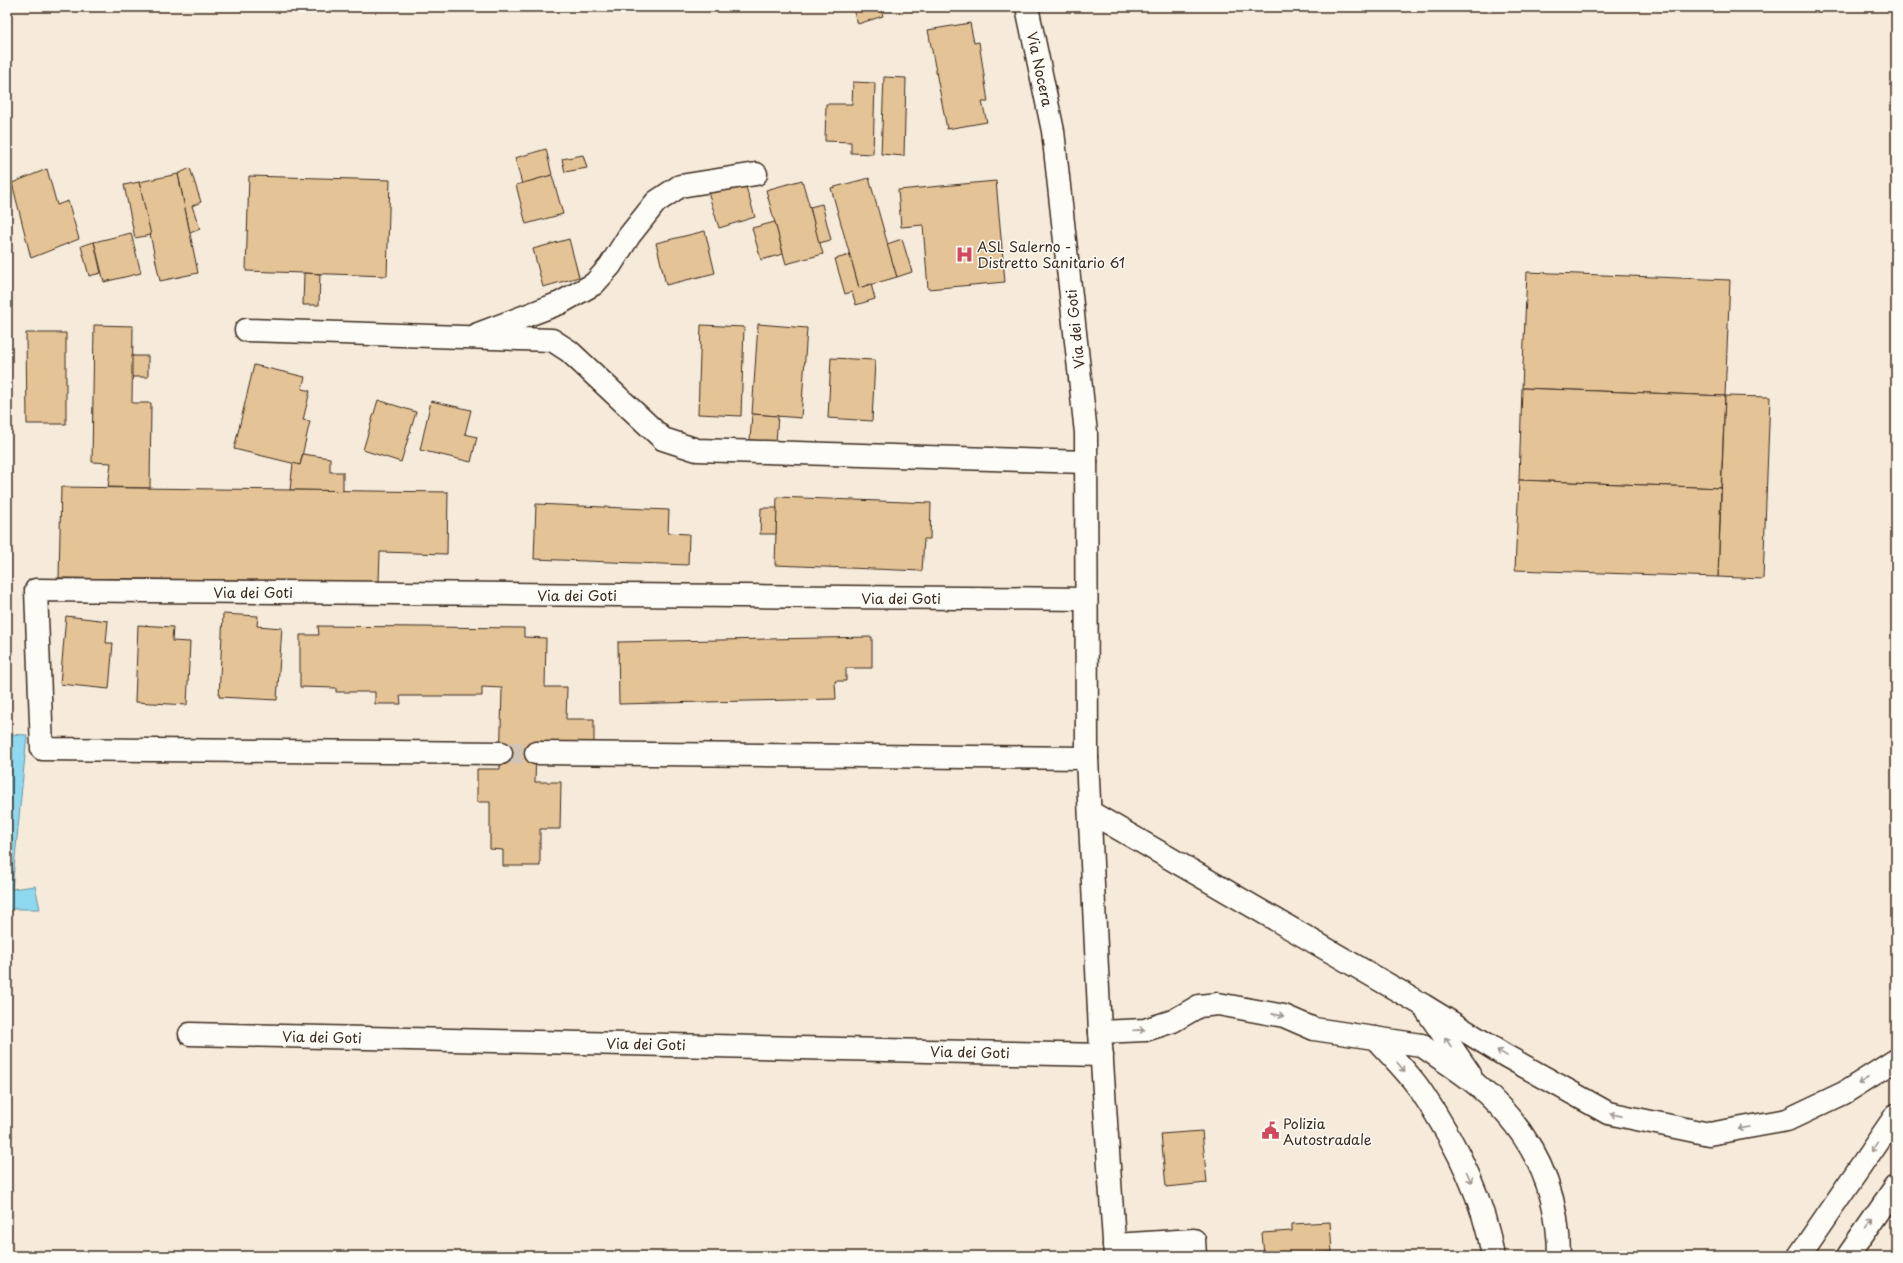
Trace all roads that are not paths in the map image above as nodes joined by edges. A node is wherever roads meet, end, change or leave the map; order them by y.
1 (1027, 7) edge
2 (1053, 131) joint
3 (756, 174) dead end
4 (246, 330) dead end
5 (469, 337) junction
6 (1086, 462) junction
7 (1086, 599) junction
8 (501, 753) tunnel mouth
9 (536, 753) tunnel mouth
10 (1087, 758) junction
11 (1090, 812) junction
12 (1423, 1005) junction
13 (1100, 1032) junction
14 (190, 1034) dead end
15 (1375, 1038) junction
16 (1102, 1055) junction
17 (1896, 1060) edge
18 (1478, 1086) junction
19 (1896, 1115) edge
20 (1896, 1187) edge
21 (1115, 1250) edge
22 (1195, 1256) edge
23 (1493, 1256) edge
24 (1559, 1256) edge
25 (1799, 1256) edge
26 (1848, 1256) edge

1 - 2 main road, Via Nocera
2 - 6 main road, Via dei Goti
3 - 5 main road
4 - 5 main road
5 - 6 main road
6 - 7 main road, Via dei Goti
7 - 8 main road, Via dei Goti
7 - 10 main road, Via dei Goti
9 - 10 main road
10 - 11 main road, Via dei Goti
11 - 12 main road
11 - 13 main road, Via dei Goti
17 -> 12 main road
18 -> 12 main road
13 -> 15 main road
13 - 16 main road, Via dei Goti
14 - 16 main road, Via dei Goti
15 - 18 main road
15 -> 23 main road
16 - 21 main road, Via dei Goti
18 - 24 main road
19 -> 25 main road
26 -> 20 main road
21 - 22 main road

